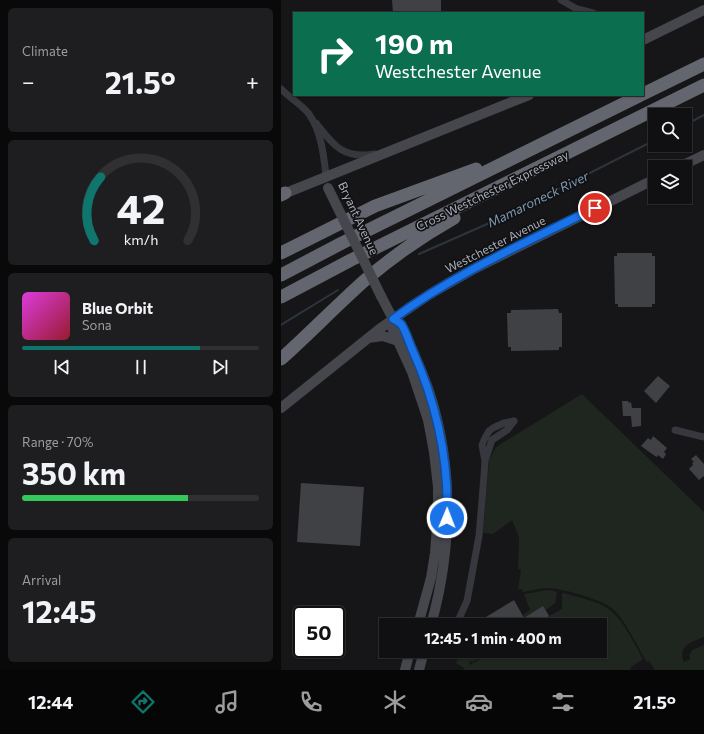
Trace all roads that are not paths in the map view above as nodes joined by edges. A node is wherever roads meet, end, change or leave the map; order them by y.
1 (561, 0) edge
2 (704, 10) edge
3 (579, 11) edge
4 (656, 34) junction
5 (644, 35) edge
6 (644, 40) edge
7 (704, 64) edge
8 (704, 85) edge
9 (281, 89) edge
10 (644, 93) edge
11 (527, 96) edge
12 (638, 96) edge
13 (309, 114) junction
14 (530, 150) junction
15 (385, 153) junction
16 (704, 154) edge
17 (692, 160) edge
18 (535, 169) junction
19 (327, 176) junction
20 (648, 182) edge
21 (282, 195) edge
22 (281, 253) edge
23 (281, 275) edge
24 (281, 297) edge
25 (393, 319) junction
26 (368, 338) junction
27 (398, 341) junction
28 (281, 359) edge
29 (281, 408) edge
30 (675, 430) dead end
31 (704, 437) edge
32 (485, 460) junction
33 (436, 608) junction
34 (420, 618) edge
35 (433, 618) edge
36 (437, 618) edge
37 (458, 618) edge
38 (408, 658) edge
39 (423, 658) edge
40 (405, 670) edge
41 (419, 670) edge

1 - 3 street
2 - 4 main road
4 - 5 street
4 - 6 main road
7 - 10 highway, Cross Westchester Expressway
8 - 18 highway, Cross Westchester Expressway
9 - 13 street, Bryant Avenue
11 - 15 main road
12 - 14 highway, Cross Westchester Expressway
13 - 15 street
13 - 19 street, Bryant Avenue
14 - 22 highway
14 - 23 highway, Cross Westchester Expressway
15 - 19 main road
16 - 17 main road
18 - 24 highway, Cross Westchester Expressway
18 - 28 highway
19 - 21 main road
19 - 25 main road, Bryant Avenue, bridge
20 - 25 main road, Westchester Avenue
25 - 26 main road, Westchester Avenue
25 - 27 main road, Bryant Avenue
25 - 33 main road, Bryant Avenue
26 - 27 main road
26 - 29 main road, Westchester Avenue
27 - 34 main road, Bryant Avenue
30 - 31 street
32 - 32 street
32 - 37 street
33 - 35 main road, Bryant Avenue
33 - 36 street
38 - 40 main road
39 - 41 main road

